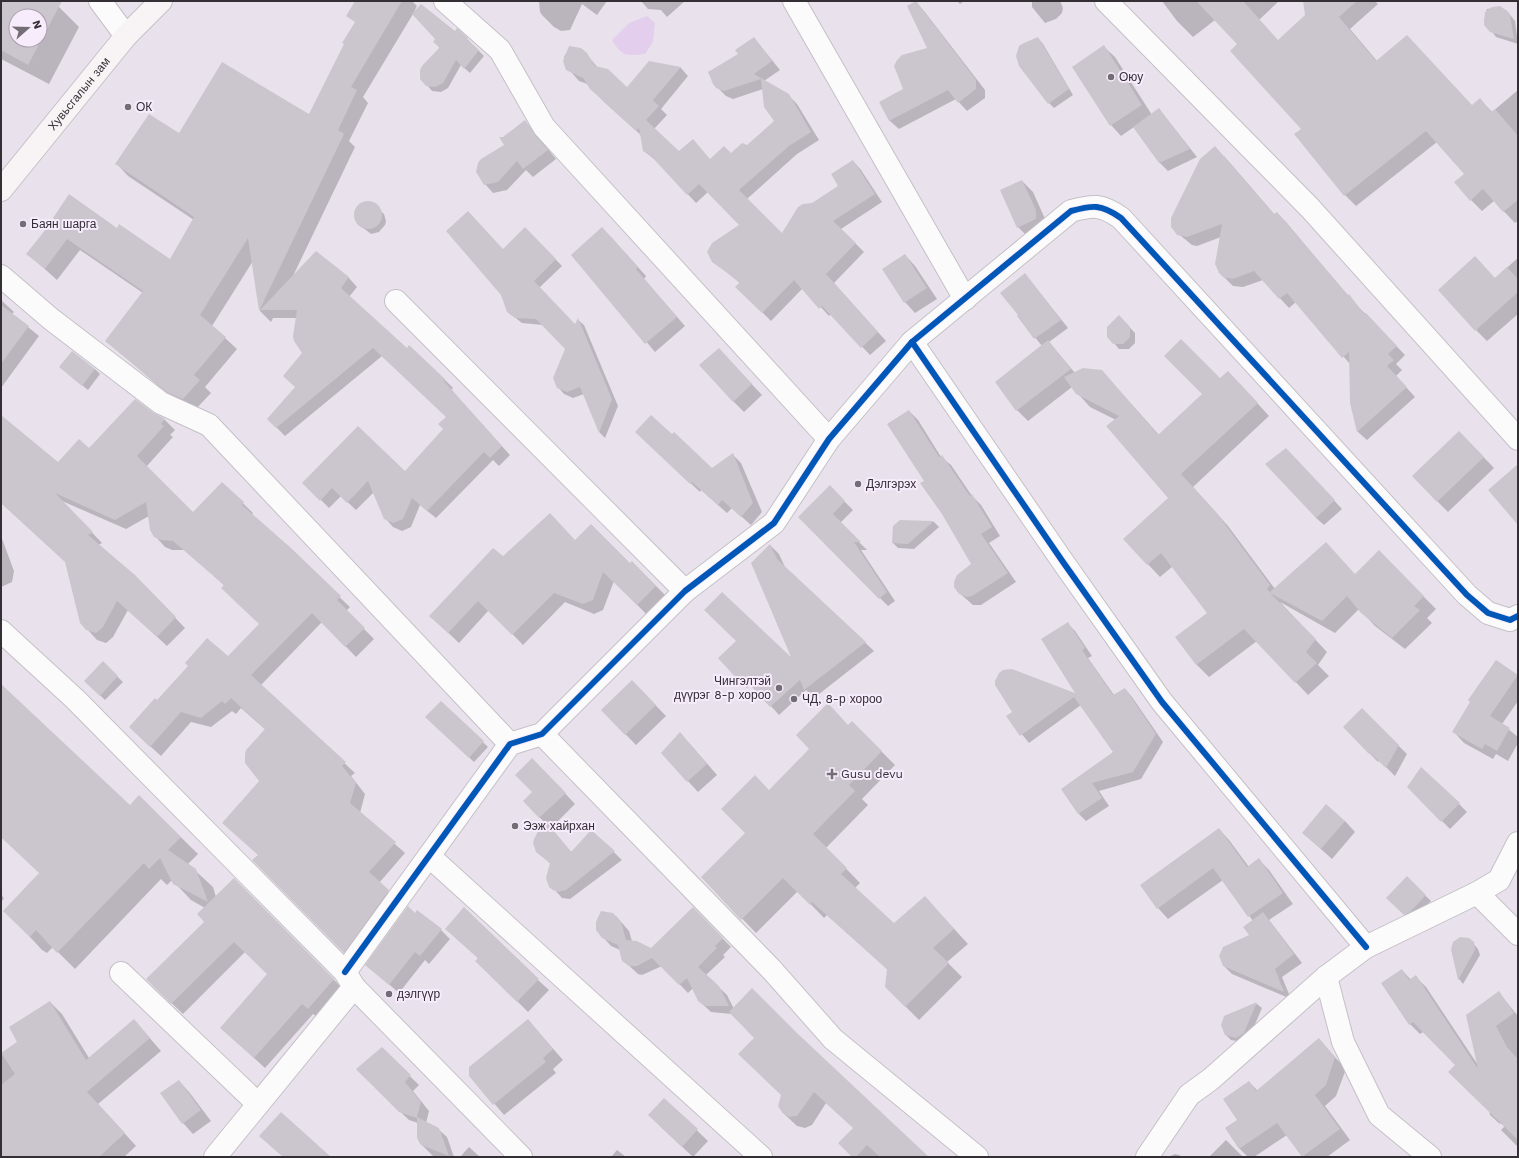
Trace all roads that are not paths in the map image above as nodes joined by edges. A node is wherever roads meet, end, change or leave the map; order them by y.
1 (100, 1) edge
2 (161, 1) edge
3 (446, 1) edge
4 (794, 1) edge
5 (1106, 1) edge
6 (126, 36) junction
7 (1, 190) edge
8 (1, 276) edge
9 (965, 299) junction
10 (396, 302) dead end
11 (912, 342) junction
12 (829, 439) junction
13 (1518, 439) edge
14 (685, 591) junction
15 (1518, 616) edge
16 (1, 632) edge
17 (542, 734) junction
18 (510, 744) junction
19 (1518, 843) edge
20 (429, 856) junction
21 (1518, 868) edge
22 (1498, 880) junction
23 (1478, 893) junction
24 (1518, 934) edge
25 (1366, 947) junction
26 (122, 973) dead end
27 (1326, 978) junction
28 (349, 980) junction
29 (258, 1104) junction
30 (215, 1157) edge
31 (521, 1157) edge
32 (761, 1157) edge
33 (977, 1157) edge
34 (1148, 1157) edge
35 (1430, 1157) edge

1 - 6 street
2 - 6 main road, Хувьсгалын зам
3 - 12 street
4 - 9 street
5 - 13 street
6 - 7 main road, Хувьсгалын зам
8 - 18 street
9 - 11 street
9 - 15 street
10 - 14 street
11 - 12 street
11 - 25 street
12 - 14 street
14 - 17 street
16 - 28 street
17 - 18 street
17 - 33 street
18 - 20 street
19 - 22 street
20 - 28 street
20 - 32 street
21 - 22 street
22 - 23 street
23 - 24 street
23 - 25 street
25 - 27 street
26 - 29 street
27 - 34 street
27 - 35 street
28 - 29 street
28 - 31 street
29 - 30 street

